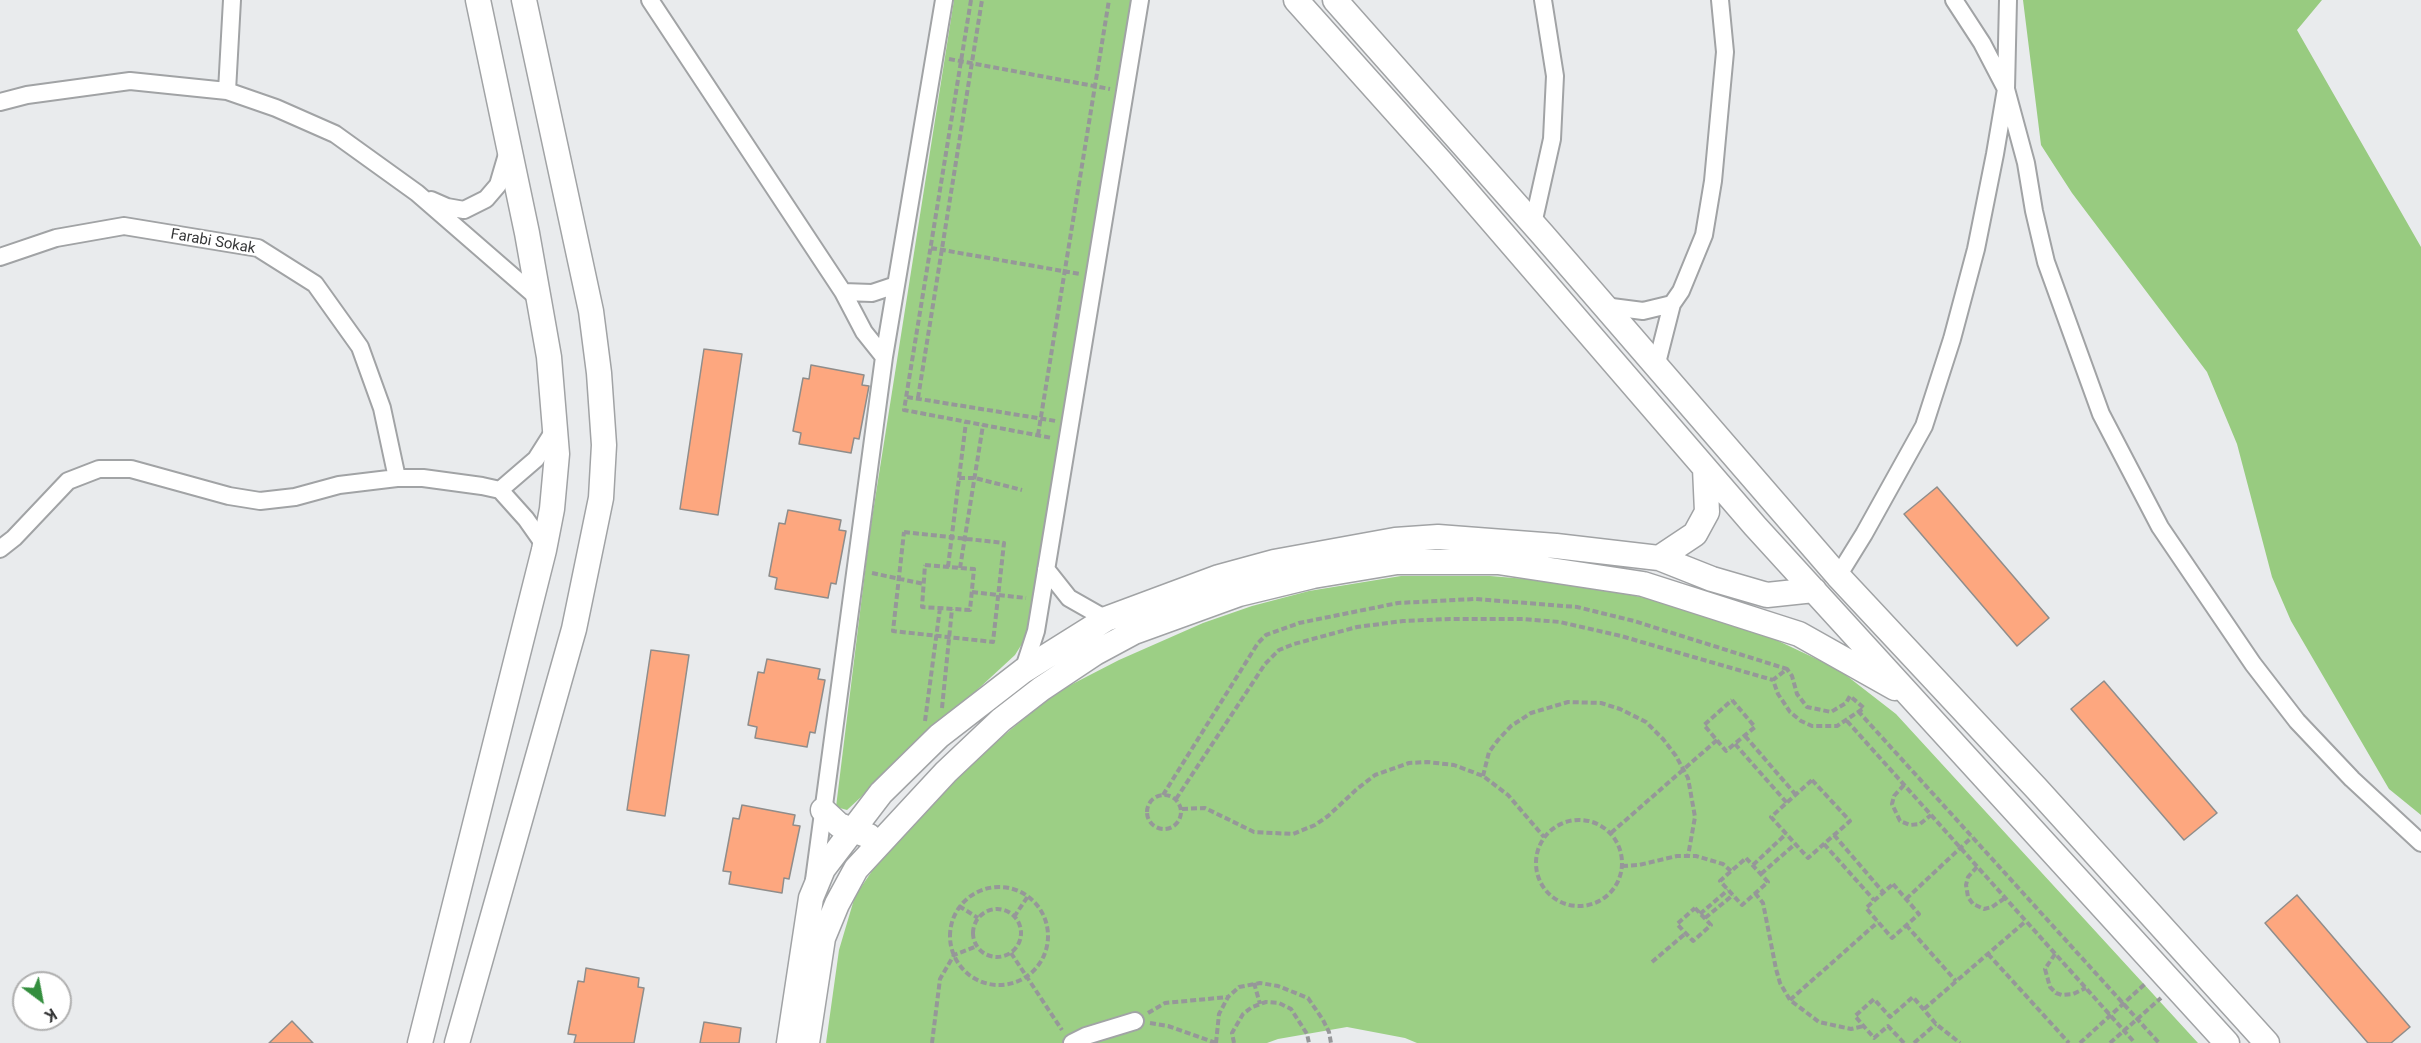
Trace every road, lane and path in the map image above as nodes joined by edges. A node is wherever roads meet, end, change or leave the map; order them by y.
1 (232, 0) edge
2 (478, 0) edge
3 (524, 0) edge
4 (650, 0) edge
5 (944, 0) edge
6 (971, 0) edge
7 (981, 0) edge
8 (1109, 0) edge
9 (1140, 0) edge
10 (1296, 0) edge
11 (1335, 0) edge
12 (1544, 0) edge
13 (1720, 0) edge
14 (1956, 0) edge
15 (1973, 0) edge
16 (2008, 0) edge
17 (934, 57) junction
18 (961, 61) junction
19 (971, 63) junction
20 (1095, 86) junction
21 (2006, 89) junction
22 (1117, 90) dead end
23 (227, 91) junction
24 (0, 102) edge
25 (508, 150) junction
26 (417, 193) junction
27 (1533, 224) junction
28 (931, 248) junction
29 (941, 250) junction
30 (0, 257) edge
31 (1064, 271) junction
32 (1087, 275) dead end
33 (896, 285) junction
34 (843, 292) junction
35 (539, 299) junction
36 (1672, 304) junction
37 (1604, 306) junction
38 (884, 357) junction
39 (1656, 367) junction
40 (906, 397) junction
41 (918, 398) junction
42 (1039, 418) junction
43 (966, 422) junction
44 (1062, 422) dead end
45 (983, 425) junction
46 (555, 429) junction
47 (1038, 435) junction
48 (1060, 439) dead end
49 (1706, 468) junction
50 (397, 478) junction
51 (959, 478) junction
52 (975, 478) junction
53 (500, 490) junction
54 (1022, 490) dead end
55 (952, 538) junction
56 (965, 539) junction
57 (545, 546) junction
58 (0, 549) edge
59 (1659, 558) junction
60 (948, 567) junction
61 (960, 568) junction
62 (854, 569) junction
63 (1046, 569) junction
64 (1838, 576) junction
65 (899, 579) junction
66 (924, 584) junction
67 (1814, 590) junction
68 (972, 592) junction
69 (998, 595) junction
70 (1041, 600) junction
71 (940, 608) junction
72 (952, 609) junction
73 (1106, 619) junction
74 (936, 636) junction
75 (949, 637) junction
76 (1787, 669) junction
77 (1023, 672) junction
78 (1773, 680) junction
79 (1912, 698) junction
80 (1858, 711) junction
81 (1847, 721) junction
82 (939, 736) junction
83 (1745, 736) junction
84 (1717, 741) junction
85 (1735, 744) junction
86 (920, 754) junction
87 (1684, 769) junction
88 (1483, 776) junction
89 (1904, 785) junction
90 (1163, 795) junction
91 (1796, 795) junction
92 (1176, 799) junction
93 (1787, 803) junction
94 (1182, 809) junction
95 (823, 810) junction
96 (1931, 815) junction
97 (854, 831) junction
98 (1611, 833) junction
99 (1786, 834) junction
100 (1834, 835) junction
101 (1544, 837) junction
102 (1972, 837) junction
103 (882, 842) junction
104 (2421, 843) edge
105 (1795, 844) junction
106 (1824, 844) junction
107 (1960, 848) junction
108 (1688, 856) junction
109 (1753, 865) junction
110 (1622, 866) junction
111 (1977, 867) junction
112 (1731, 871) junction
113 (1761, 874) junction
114 (1728, 890) junction
115 (1883, 892) junction
116 (1755, 893) junction
117 (1733, 895) junction
118 (1028, 896) junction
119 (811, 898) junction
120 (2006, 898) junction
121 (1906, 899) junction
122 (1874, 900) junction
123 (959, 906) junction
124 (1700, 914) junction
125 (1014, 917) junction
126 (978, 918) junction
127 (1705, 918) junction
128 (2026, 921) junction
129 (1878, 922) junction
130 (1906, 925) junction
131 (1686, 933) junction
132 (977, 946) junction
133 (1011, 953) junction
134 (1988, 954) junction
135 (2055, 954) junction
136 (954, 956) junction
137 (1652, 962) dead end
138 (1026, 976) junction
139 (2168, 978) junction
140 (1956, 981) junction
141 (1254, 983) junction
142 (2086, 988) junction
143 (1228, 997) junction
144 (1790, 1000) junction
145 (1260, 1004) junction
146 (2123, 1004) junction
147 (1924, 1009) junction
148 (2110, 1015) junction
149 (1890, 1017) junction
150 (2137, 1019) junction
151 (1135, 1021) junction
152 (1936, 1024) junction
153 (1864, 1026) junction
154 (1888, 1026) junction
155 (2124, 1030) junction
156 (1068, 1038) edge
157 (420, 1043) edge
158 (457, 1043) edge
159 (789, 1043) edge
160 (807, 1043) edge
161 (932, 1043) edge
162 (1216, 1043) edge
163 (1234, 1043) edge
164 (1309, 1043) edge
165 (1331, 1043) edge
166 (1904, 1043) edge
167 (1914, 1043) edge
168 (1960, 1043) edge
169 (2069, 1043) edge
170 (2080, 1043) edge
171 (2110, 1043) edge
172 (2136, 1043) edge
173 (2159, 1043) edge
174 (2227, 1043) edge
175 (2267, 1043) edge

1 - 23 street
2 - 25 street
3 - 158 street
4 - 34 street
5 - 17 street
6 - 18 path
7 - 19 path
8 - 20 path
9 - 63 street
10 - 49 street
11 - 27 street
12 - 27 street
13 - 36 street
14 - 15 street
14 - 21 street
16 - 21 street
17 - 18 path
17 - 33 street
18 - 19 path
18 - 28 path
19 - 20 path
19 - 29 path
20 - 22 path
20 - 31 path
21 - 64 street
21 - 104 street
23 - 24 street
23 - 26 street
25 - 26 street
25 - 35 street
26 - 35 street
27 - 37 street
28 - 29 path
28 - 40 path
29 - 31 path
29 - 41 path
30 - 50 street, Farabi Sokak
31 - 32 path
31 - 42 path
33 - 34 street
33 - 38 street
34 - 38 street
35 - 46 street
36 - 37 street
36 - 39 street
37 - 39 street
38 - 62 street
39 - 64 street
40 - 41 path
40 - 43 path
41 - 42 path
42 - 44 path
42 - 47 path
43 - 45 path
43 - 51 path
45 - 47 path
45 - 52 path
46 - 53 street
46 - 57 street
47 - 48 path
49 - 59 street
49 - 67 street
50 - 53 street
50 - 58 street
51 - 52 path
51 - 55 path
52 - 54 path
52 - 56 path
53 - 57 street
55 - 56 path
55 - 60 path
55 - 65 path
56 - 61 path
56 - 69 path
57 - 157 street
59 - 67 street
59 - 73 street
60 - 61 path
60 - 66 path
61 - 68 path
62 - 65 path
62 - 95 street
63 - 70 street
63 - 73 street
64 - 175 street
65 - 66 path
65 - 74 path
66 - 71 path
67 - 79 street
68 - 69 path
68 - 72 path
69 - 70 path
69 - 75 path
70 - 77 street
71 - 72 path
71 - 74 path
72 - 75 path
73 - 77 street
74 - 75 path
74 - 86 path
75 - 82 path
76 - 78 path
76 - 80 path
76 - 90 path
77 - 82 street
78 - 81 path
78 - 92 path
79 - 103 street
79 - 139 street
80 - 81 path
80 - 102 path
81 - 89 path
82 - 86 street
83 - 84 path
83 - 85 path
83 - 91 path
84 - 85 path
84 - 87 path
85 - 93 path
86 - 97 street
87 - 88 path
87 - 98 path
87 - 108 path
88 - 94 path
88 - 101 path
89 - 96 path
89 - 96 path
90 - 92 path
90 - 94 path
91 - 93 path
91 - 100 path
92 - 94 path
93 - 99 path
95 - 97 street
95 - 119 street
96 - 107 path
97 - 103 street
97 - 119 street
98 - 101 path
98 - 110 path
99 - 105 path
99 - 109 path
100 - 106 path
100 - 115 path
101 - 110 path
102 - 107 path
102 - 146 path
103 - 160 street
105 - 106 path
105 - 113 path
106 - 122 path
107 - 111 path
107 - 121 path
108 - 110 path
108 - 112 path
109 - 112 path
109 - 113 path
111 - 120 path
111 - 120 path
112 - 114 path
113 - 116 path
114 - 117 path
114 - 124 path
115 - 121 path
115 - 122 path
116 - 117 path
116 - 144 path
117 - 127 path
118 - 123 path
118 - 125 path
118 - 138 path
119 - 159 street
120 - 128 path
121 - 130 path
122 - 129 path
123 - 126 path
123 - 136 path
124 - 127 path
124 - 131 path
125 - 126 path
125 - 133 path
126 - 132 path
127 - 131 path
128 - 134 path
128 - 135 path
129 - 130 path
129 - 144 path
130 - 140 path
131 - 137 path
132 - 133 path
132 - 136 path
133 - 138 path
134 - 140 path
134 - 169 path
135 - 142 path
135 - 142 path
136 - 138 path
136 - 161 path
138 - 156 path
139 - 146 path
139 - 150 path
139 - 174 street
140 - 147 path
141 - 143 path
141 - 145 path
141 - 165 path
142 - 148 path
143 - 151 path
143 - 162 path
144 - 153 path
145 - 163 path
145 - 164 path
146 - 148 path
146 - 150 path
147 - 149 path
147 - 152 path
148 - 155 path
148 - 170 path
149 - 153 path
149 - 154 path
150 - 155 path
150 - 173 path
151 - 156 street
151 - 162 path
152 - 167 path
152 - 168 path
153 - 154 path
154 - 166 path
155 - 171 path
155 - 172 path

